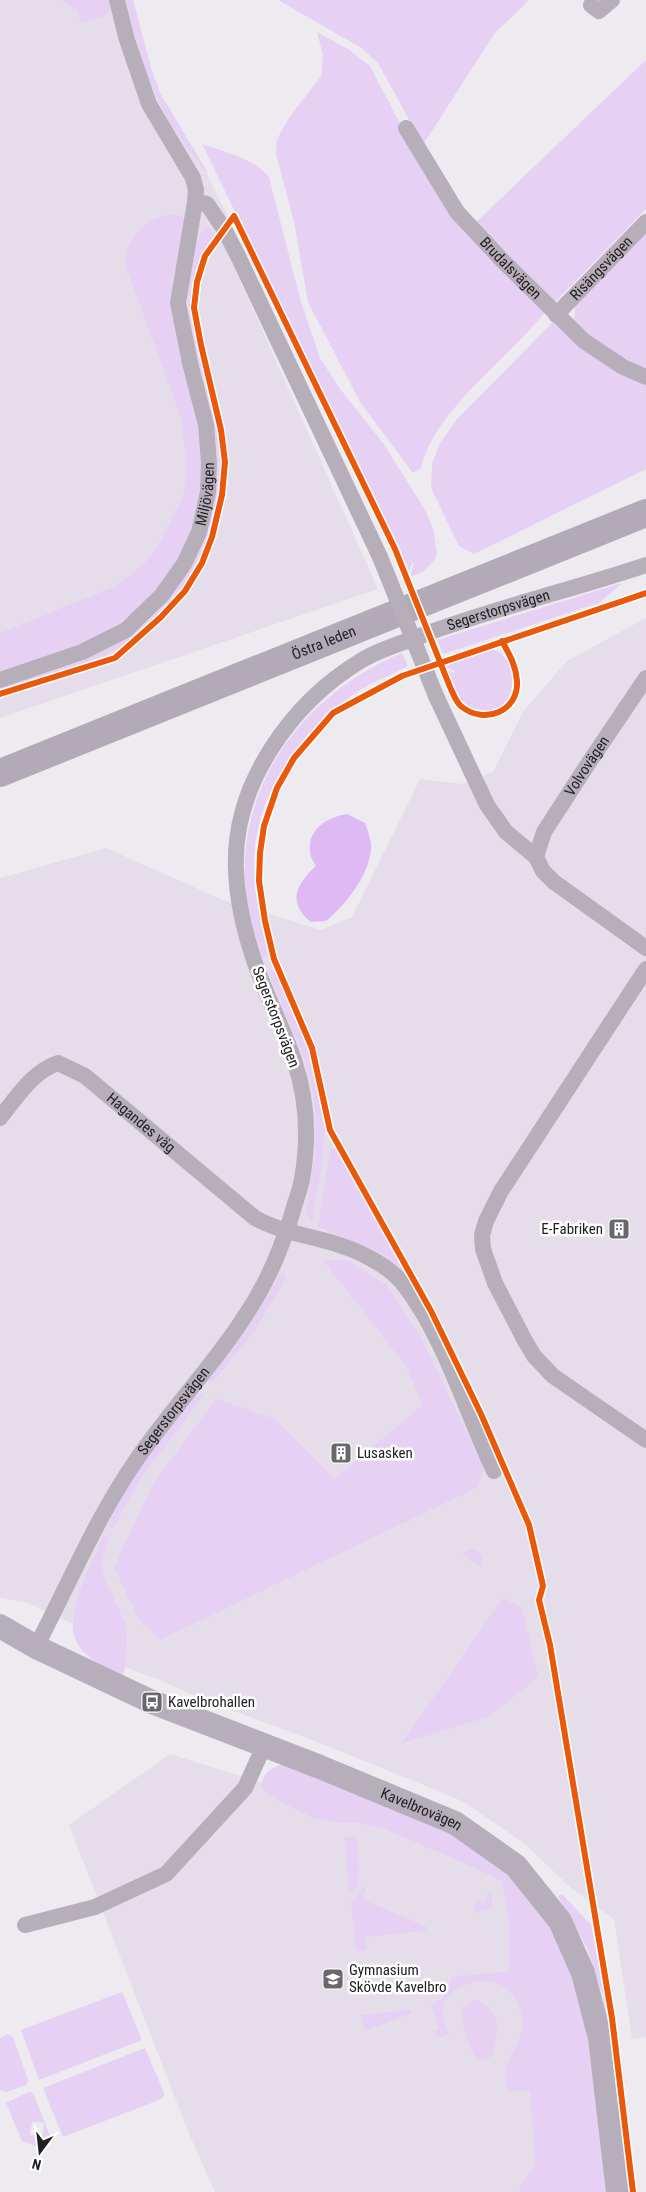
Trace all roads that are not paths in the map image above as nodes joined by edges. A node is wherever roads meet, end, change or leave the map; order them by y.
1 (117, 0) edge
2 (612, 0) edge
3 (591, 5) dead end
4 (406, 128) dead end
5 (195, 202) junction
6 (646, 222) edge
7 (556, 315) junction
8 (646, 377) edge
9 (646, 513) edge
10 (646, 566) edge
11 (646, 678) edge
12 (0, 680) edge
13 (0, 773) edge
14 (536, 857) junction
15 (646, 948) edge
16 (646, 969) edge
17 (0, 1118) edge
18 (286, 1232) junction
19 (646, 1440) edge
20 (494, 1470) dead end
21 (0, 1626) edge
22 (36, 1648) junction
23 (264, 1746) junction
24 (25, 1925) dead end
25 (618, 2192) edge

1 - 5 street, Miljövägen
2 - 3 street
4 - 7 street, Brudalsvägen
5 - 12 street, Miljövägen
5 - 14 street, bridge
6 - 7 street, Risängsvägen
7 - 8 street, Brudalsvägen
9 - 13 highway, Östra leden
10 - 18 street, Segerstorpsvägen
11 - 14 street, Volvovägen
14 - 15 street
16 - 19 street
17 - 18 street, Hagandes väg
18 - 20 street
18 - 22 street, Segerstorpsvägen
21 - 22 main road, Kavelbrovägen
22 - 23 main road, Kavelbrovägen
23 - 24 street
23 - 25 main road, Kavelbrovägen

